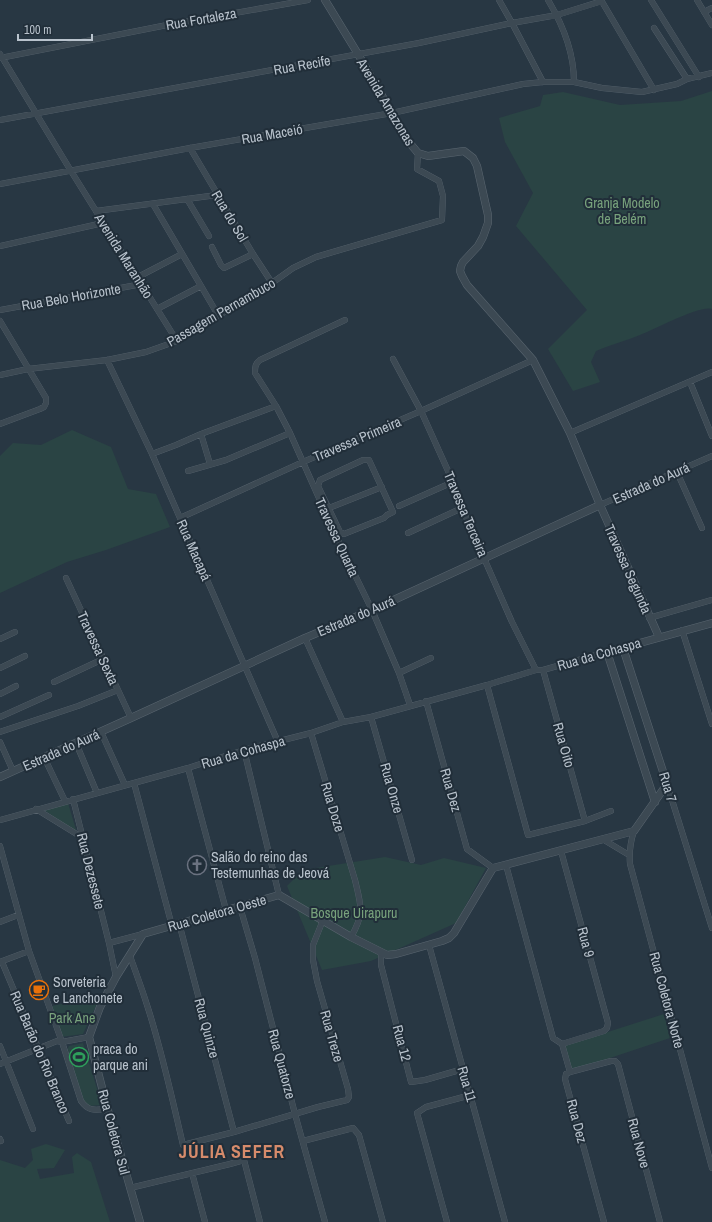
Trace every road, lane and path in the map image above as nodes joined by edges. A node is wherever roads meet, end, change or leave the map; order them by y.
1 (308, 0) edge
2 (325, 0) edge
3 (499, 0) edge
4 (548, 0) edge
5 (602, 0) edge
6 (651, 0) edge
7 (697, 0) edge
8 (712, 8) edge
9 (704, 12) junction
10 (557, 15) junction
11 (512, 23) junction
12 (712, 25) edge
13 (654, 28) dead end
14 (358, 54) junction
15 (1, 56) edge
16 (712, 73) edge
17 (699, 76) junction
18 (687, 79) junction
19 (543, 82) junction
20 (574, 82) junction
21 (654, 90) junction
22 (392, 113) junction
23 (36, 114) junction
24 (0, 120) edge
25 (190, 148) junction
26 (418, 153) junction
27 (71, 171) junction
28 (0, 184) edge
29 (217, 195) junction
30 (188, 199) junction
31 (153, 204) junction
32 (96, 211) junction
33 (103, 223) junction
34 (209, 236) dead end
35 (0, 246) edge
36 (212, 247) dead end
37 (182, 254) junction
38 (253, 254) junction
39 (138, 277) junction
40 (272, 283) junction
41 (142, 284) junction
42 (201, 286) junction
43 (157, 309) junction
44 (0, 310) edge
45 (218, 315) junction
46 (345, 320) dead end
47 (0, 321) edge
48 (177, 341) junction
49 (393, 359) dead end
50 (107, 360) junction
51 (533, 360) junction
52 (28, 369) junction
53 (712, 372) edge
54 (0, 375) edge
55 (690, 382) junction
56 (276, 406) junction
57 (421, 411) junction
58 (0, 424) edge
59 (290, 433) junction
60 (570, 433) junction
61 (201, 434) junction
62 (712, 436) edge
63 (152, 454) junction
64 (712, 456) edge
65 (303, 462) junction
66 (210, 464) junction
67 (188, 470) dead end
68 (677, 472) junction
69 (453, 482) junction
70 (382, 487) junction
71 (600, 505) junction
72 (399, 506) dead end
73 (329, 508) junction
74 (462, 508) junction
75 (180, 518) junction
76 (702, 528) dead end
77 (338, 533) junction
78 (408, 533) dead end
79 (485, 558) junction
80 (66, 578) dead end
81 (712, 600) edge
82 (372, 610) junction
83 (649, 618) junction
84 (712, 623) edge
85 (682, 630) junction
86 (15, 632) dead end
87 (305, 638) junction
88 (659, 638) junction
89 (0, 639) edge
90 (623, 648) junction
91 (607, 652) junction
92 (24, 656) dead end
93 (431, 658) dead end
94 (103, 659) junction
95 (245, 666) junction
96 (0, 668) edge
97 (536, 670) junction
98 (543, 670) junction
99 (399, 673) junction
100 (54, 682) dead end
101 (487, 685) junction
102 (16, 686) dead end
103 (118, 690) junction
104 (0, 694) edge
105 (49, 695) dead end
106 (426, 701) junction
107 (410, 705) junction
108 (0, 717) edge
109 (371, 717) junction
110 (131, 718) junction
111 (343, 722) junction
112 (712, 724) edge
113 (0, 732) edge
114 (101, 732) junction
115 (311, 733) junction
116 (0, 742) edge
117 (278, 742) junction
118 (76, 743) junction
119 (244, 750) junction
120 (44, 757) junction
121 (188, 768) junction
122 (13, 771) junction
123 (0, 777) edge
124 (134, 783) junction
125 (667, 784) junction
126 (125, 785) junction
127 (97, 792) junction
128 (73, 799) junction
129 (65, 801) junction
130 (655, 802) junction
131 (36, 809) junction
132 (611, 811) dead end
133 (0, 820) edge
134 (585, 821) junction
135 (634, 831) junction
136 (83, 838) junction
137 (604, 840) junction
138 (0, 846) edge
139 (561, 851) junction
140 (629, 855) junction
141 (412, 860) dead end
142 (506, 865) junction
143 (493, 868) junction
144 (279, 895) junction
145 (240, 906) junction
146 (226, 910) junction
147 (18, 915) junction
148 (323, 920) junction
149 (0, 922) edge
150 (179, 923) junction
151 (172, 926) junction
152 (712, 928) edge
153 (143, 934) junction
154 (351, 937) junction
155 (109, 943) junction
156 (429, 945) junction
157 (29, 951) junction
158 (381, 952) junction
159 (130, 956) junction
160 (1, 962) edge
161 (116, 977) junction
162 (90, 1037) junction
163 (62, 1042) junction
164 (562, 1044) junction
165 (0, 1046) edge
166 (39, 1049) junction
167 (3, 1063) edge
168 (463, 1069) junction
169 (570, 1072) junction
170 (471, 1095) junction
171 (107, 1109) junction
172 (295, 1114) junction
173 (69, 1121) dead end
174 (33, 1129) dead end
175 (234, 1132) junction
176 (303, 1141) junction
177 (712, 1167) edge
178 (192, 1173) junction
179 (130, 1188) junction
180 (140, 1222) edge
181 (205, 1222) edge
182 (260, 1222) edge
183 (325, 1222) edge
184 (383, 1222) edge
185 (447, 1222) edge
186 (505, 1222) edge
187 (604, 1222) edge
188 (660, 1222) edge

1 - 15 street, Rua Fortaleza
2 - 14 street, Avenida Amazonas
3 - 11 street
4 - 10 street
5 - 10 street, Rua Recife
5 - 21 street
6 - 17 street
7 - 9 street
8 - 9 street
9 - 12 street
10 - 11 street, Rua Recife
10 - 20 street
11 - 14 street, Rua Recife
11 - 19 street
13 - 18 street
14 - 22 street, Avenida Amazonas
14 - 23 street, Rua Recife
15 - 23 street, Avenida Maranhão
16 - 17 street, Rua Maceió
17 - 18 street, Rua Maceió
18 - 21 street, Rua Maceió
19 - 20 street, Rua Maceió
19 - 22 street, Rua Maceió
20 - 21 street, Rua Maceió
22 - 25 street, Rua Maceió
22 - 26 street, Avenida Amazonas
23 - 24 street, Rua Recife
23 - 27 street, Avenida Maranhão
25 - 27 street, Rua Maceió
25 - 29 street, Rua do Sol
26 - 40 street, Passagem Pernambuco
26 - 51 street, Avenida Amazonas
27 - 28 street, Rua Maceió
27 - 32 street, Avenida Maranhão
29 - 30 street
29 - 38 street, Rua do Sol
30 - 31 street
30 - 34 street
31 - 32 street
31 - 37 street
32 - 33 street, Avenida Maranhão
33 - 35 street
33 - 39 street, Avenida Maranhão
36 - 38 street
37 - 39 street, Rua Belo Horizonte
37 - 42 street
38 - 40 street, Rua do Sol
39 - 41 street, Avenida Maranhão
40 - 45 street, Passagem Pernambuco
41 - 43 street, Avenida Maranhão
41 - 44 street, Rua Belo Horizonte
42 - 43 street
42 - 45 street
43 - 48 street, Avenida Maranhão
45 - 48 street, Passagem Pernambuco
46 - 56 street, Travessa Quarta
47 - 52 street
48 - 50 street, Passagem Pernambuco
49 - 57 street, Travessa Terceira
50 - 52 street, Passagem Pernambuco
50 - 63 street, Rua Macapá
51 - 57 street, Travessa Primeira
51 - 60 street, Travessa Segunda
52 - 54 street, Passagem Pernambuco
52 - 58 street
53 - 55 street
55 - 60 street
55 - 62 street
56 - 59 street, Travessa Quarta
56 - 61 street
57 - 65 street, Travessa Primeira
57 - 69 street, Travessa Terceira
59 - 65 street, Travessa Quarta
59 - 66 street
60 - 71 street, Travessa Segunda
61 - 63 street
61 - 66 street
63 - 75 street, Rua Macapá
64 - 68 street, Estrada do Aurá
65 - 75 street, Travessa Primeira
65 - 77 street, Travessa Quarta
66 - 67 street
68 - 71 street, Estrada do Aurá
68 - 76 street
69 - 72 street
69 - 74 street, Travessa Terceira
70 - 73 street
70 - 73 street
70 - 77 street
71 - 79 street, Estrada do Aurá
71 - 83 street, Travessa Segunda
73 - 77 street
74 - 78 street
74 - 79 street, Travessa Terceira
75 - 95 street, Rua Macapá
77 - 82 street, Travessa Quarta
79 - 82 street, Estrada do Aurá
79 - 97 street, Travessa Terceira
80 - 94 street, Travessa Sexta
81 - 83 street
82 - 87 street, Estrada do Aurá
82 - 99 street, Travessa Quarta
83 - 88 street, Travessa Segunda
84 - 85 street, Rua da Cohaspa
85 - 88 street, Rua da Cohaspa
85 - 112 street
86 - 89 street
87 - 95 street, Estrada do Aurá
87 - 111 street
88 - 90 street, Rua da Cohaspa
90 - 91 street, Rua da Cohaspa
90 - 125 street, Rua 7
91 - 98 street, Rua da Cohaspa
91 - 130 street
92 - 96 street
93 - 99 street
94 - 100 street
94 - 103 street, Travessa Sexta
95 - 110 street, Estrada do Aurá
95 - 117 street, Rua Macapá
97 - 98 street, Rua da Cohaspa
97 - 101 street, Rua da Cohaspa
98 - 134 street, Rua Oito
99 - 107 street, Travessa Quarta
101 - 106 street, Rua da Cohaspa
101 - 134 street
102 - 104 street
103 - 110 street, Travessa Sexta
103 - 113 street
105 - 108 street
106 - 107 street, Rua da Cohaspa
106 - 143 street, Rua Dez
107 - 109 street, Rua da Cohaspa
109 - 111 street, Rua da Cohaspa
109 - 141 street, Rua Onze
110 - 114 street, Estrada do Aurá
111 - 115 street, Rua da Cohaspa
114 - 118 street, Estrada do Aurá
114 - 126 street
115 - 117 street, Rua da Cohaspa
115 - 154 street, Rua Doze
116 - 122 street
117 - 119 street, Rua da Cohaspa
118 - 120 street, Estrada do Aurá
118 - 127 street
119 - 121 street, Rua da Cohaspa
119 - 144 street
120 - 122 street, Estrada do Aurá
120 - 129 street
121 - 124 street, Rua da Cohaspa
121 - 146 street
122 - 123 street, Estrada do Aurá
124 - 126 street, Rua da Cohaspa
124 - 151 street
125 - 130 street
125 - 152 street, Rua 7
126 - 127 street, Rua da Cohaspa
127 - 128 street, Rua da Cohaspa
128 - 129 street, Rua da Cohaspa
128 - 136 street, Rua Dezessete
129 - 131 street, Rua da Cohaspa
130 - 135 street
131 - 133 street, Rua da Cohaspa
131 - 136 street
132 - 134 street
135 - 137 street
135 - 140 street, Rua Coletora Norte
136 - 155 street, Rua Dezessete
137 - 139 street
137 - 140 street
138 - 147 street
139 - 142 street
139 - 164 street, Rua 9
140 - 177 street, Rua Coletora Norte
142 - 143 street
142 - 164 street
143 - 156 street, Rua Coletora Oeste
144 - 145 street, Rua Coletora Oeste
144 - 148 street, Rua Coletora Oeste
145 - 146 street, Rua Coletora Oeste
145 - 172 street, Rua Quatorze
146 - 150 street, Rua Coletora Oeste
147 - 149 street
147 - 157 street
148 - 154 street, Rua Coletora Oeste
148 - 172 street, Rua Treze
150 - 151 street, Rua Coletora Oeste
150 - 175 street, Rua Quinze
151 - 153 street, Rua Coletora Oeste
153 - 155 street, Rua Coletora Oeste
153 - 159 street
154 - 158 street, Rua Coletora Oeste
155 - 161 street, Rua Dezessete
156 - 158 street, Rua Coletora Oeste
156 - 168 street, Rua 11
157 - 160 street
157 - 163 street
158 - 168 street, Rua 12
159 - 161 street
159 - 175 street
160 - 166 street, Rua Barão do Rio Branco
161 - 162 street
162 - 163 street
162 - 171 street, Rua Coletora Sul
163 - 166 street
163 - 171 street
164 - 169 street
165 - 167 street
166 - 167 street
166 - 173 street, Rua Barão do Rio Branco
167 - 174 street
168 - 170 street, Rua 11
169 - 187 street, Rua Dez
169 - 188 street, Rua Nove
170 - 185 street
170 - 186 street, Rua 11
171 - 179 street, Rua Coletora Sul
172 - 175 street
172 - 176 street, Rua Quatorze
176 - 183 street, Rua Quatorze
176 - 184 street
178 - 179 street
178 - 181 street
178 - 182 street
179 - 180 street, Rua Coletora Sul

